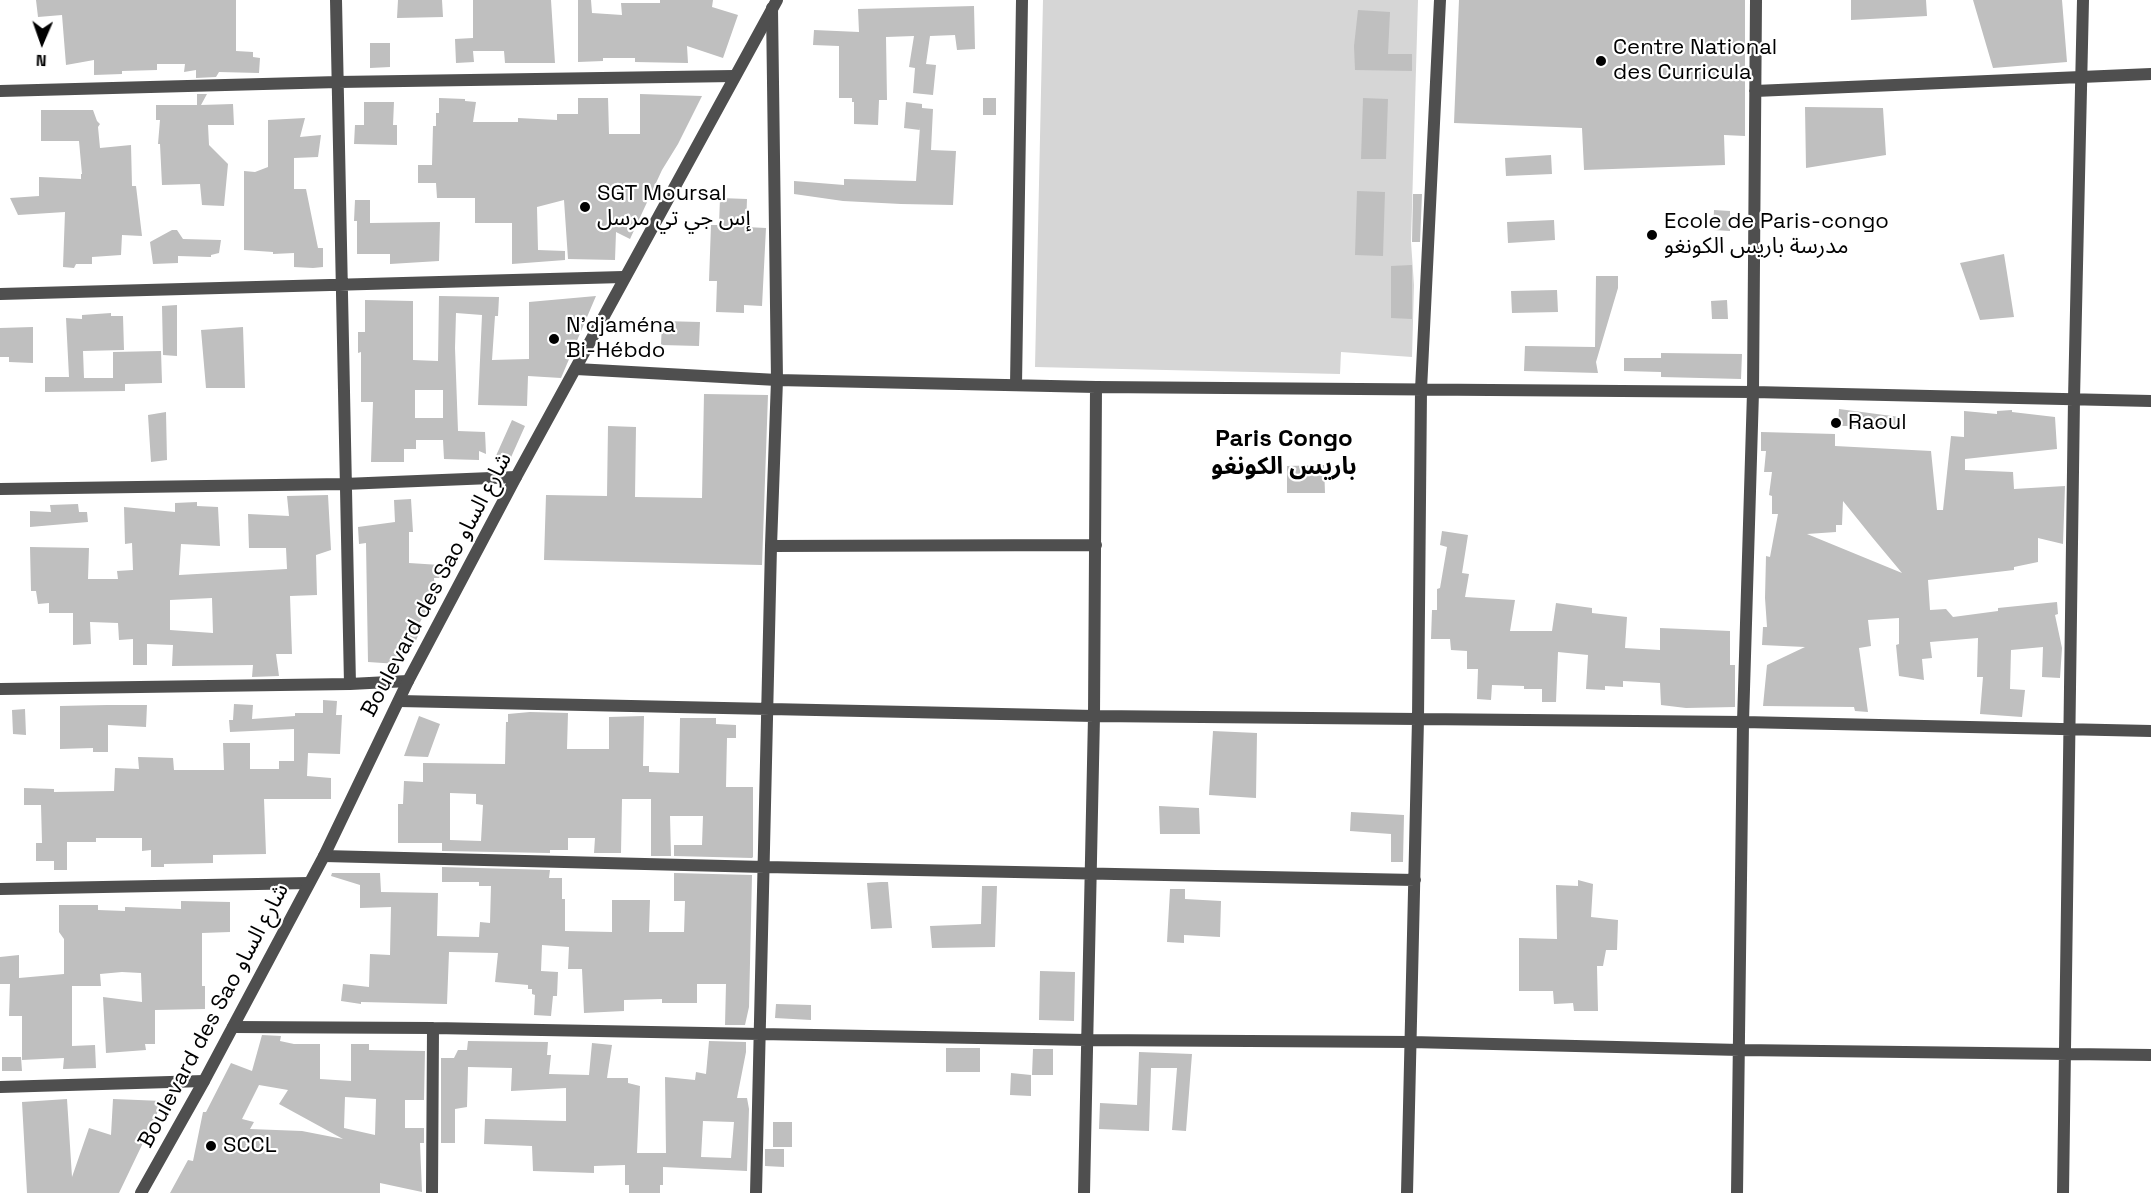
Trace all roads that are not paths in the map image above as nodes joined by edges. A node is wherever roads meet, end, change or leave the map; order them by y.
1 (336, 0) edge
2 (1022, 0) edge
3 (1440, 0) edge
4 (1755, 0) edge
5 (2083, 0) edge
6 (775, 4) edge
7 (2151, 74) edge
8 (734, 76) junction
9 (2081, 76) junction
10 (338, 82) junction
11 (0, 91) edge
12 (1755, 91) junction
13 (623, 277) junction
14 (342, 286) junction
15 (0, 294) edge
16 (576, 369) junction
17 (777, 380) junction
18 (1016, 386) junction
19 (1096, 387) junction
20 (1421, 390) junction
21 (1754, 392) junction
22 (2074, 399) junction
23 (2151, 401) edge
24 (516, 477) junction
25 (345, 484) junction
26 (0, 489) edge
27 (1096, 545) junction
28 (771, 546) junction
29 (408, 681) junction
30 (350, 684) junction
31 (0, 689) edge
32 (399, 701) junction
33 (768, 708) junction
34 (1094, 716) junction
35 (1418, 719) junction
36 (1743, 722) junction
37 (2070, 730) junction
38 (2151, 731) edge
39 (324, 856) junction
40 (765, 867) junction
41 (1089, 873) junction
42 (1415, 880) junction
43 (309, 883) junction
44 (0, 889) edge
45 (233, 1027) junction
46 (434, 1028) junction
47 (761, 1034) junction
48 (1087, 1040) junction
49 (1411, 1042) junction
50 (1740, 1050) junction
51 (2065, 1054) junction
52 (2151, 1055) edge
53 (204, 1081) junction
54 (0, 1087) edge
55 (141, 1193) edge
56 (432, 1193) edge
57 (756, 1193) edge
58 (1083, 1193) edge
59 (1407, 1193) edge
60 (1737, 1193) edge
61 (2063, 1193) edge

1 - 10 street
2 - 18 street
3 - 20 street
4 - 12 street
5 - 9 street
6 - 8 street, Boulevard des Sao شارع الساو
6 - 17 street
7 - 9 street
8 - 10 street
8 - 13 street, Boulevard des Sao شارع الساو
9 - 12 street
9 - 22 street
10 - 11 street
10 - 14 street
12 - 21 street
13 - 14 street
13 - 16 street, Boulevard des Sao شارع الساو
14 - 15 street
14 - 25 street
16 - 17 street
16 - 24 street, Boulevard des Sao شارع الساو
17 - 18 street
17 - 28 street
18 - 19 street
19 - 20 street
19 - 27 street
20 - 21 street
20 - 35 street
21 - 22 street
21 - 36 street
22 - 23 street
22 - 37 street
24 - 25 street
24 - 29 street, Boulevard des Sao شارع الساو
25 - 26 street
25 - 30 street
27 - 28 street
27 - 34 street
28 - 33 street
29 - 30 street
29 - 32 street, Boulevard des Sao شارع الساو
30 - 31 street
32 - 33 street
32 - 39 street, Boulevard des Sao شارع الساو
33 - 34 street
33 - 40 street
34 - 35 street
34 - 41 street
35 - 36 street
35 - 42 street
36 - 37 street
36 - 50 street
37 - 38 street
37 - 51 street
39 - 40 street
39 - 43 street, Boulevard des Sao شارع الساو
40 - 41 street
40 - 47 street
41 - 42 street
41 - 48 street
42 - 49 street
43 - 44 street
43 - 45 street, Boulevard des Sao شارع الساو
45 - 46 street
45 - 53 street, Boulevard des Sao شارع الساو
46 - 47 street
46 - 56 street
47 - 48 street
47 - 57 street
48 - 49 street
48 - 58 street
49 - 50 street
49 - 59 street
50 - 51 street
50 - 60 street
51 - 52 street
51 - 61 street
53 - 54 street
53 - 55 street, Boulevard des Sao شارع الساو

